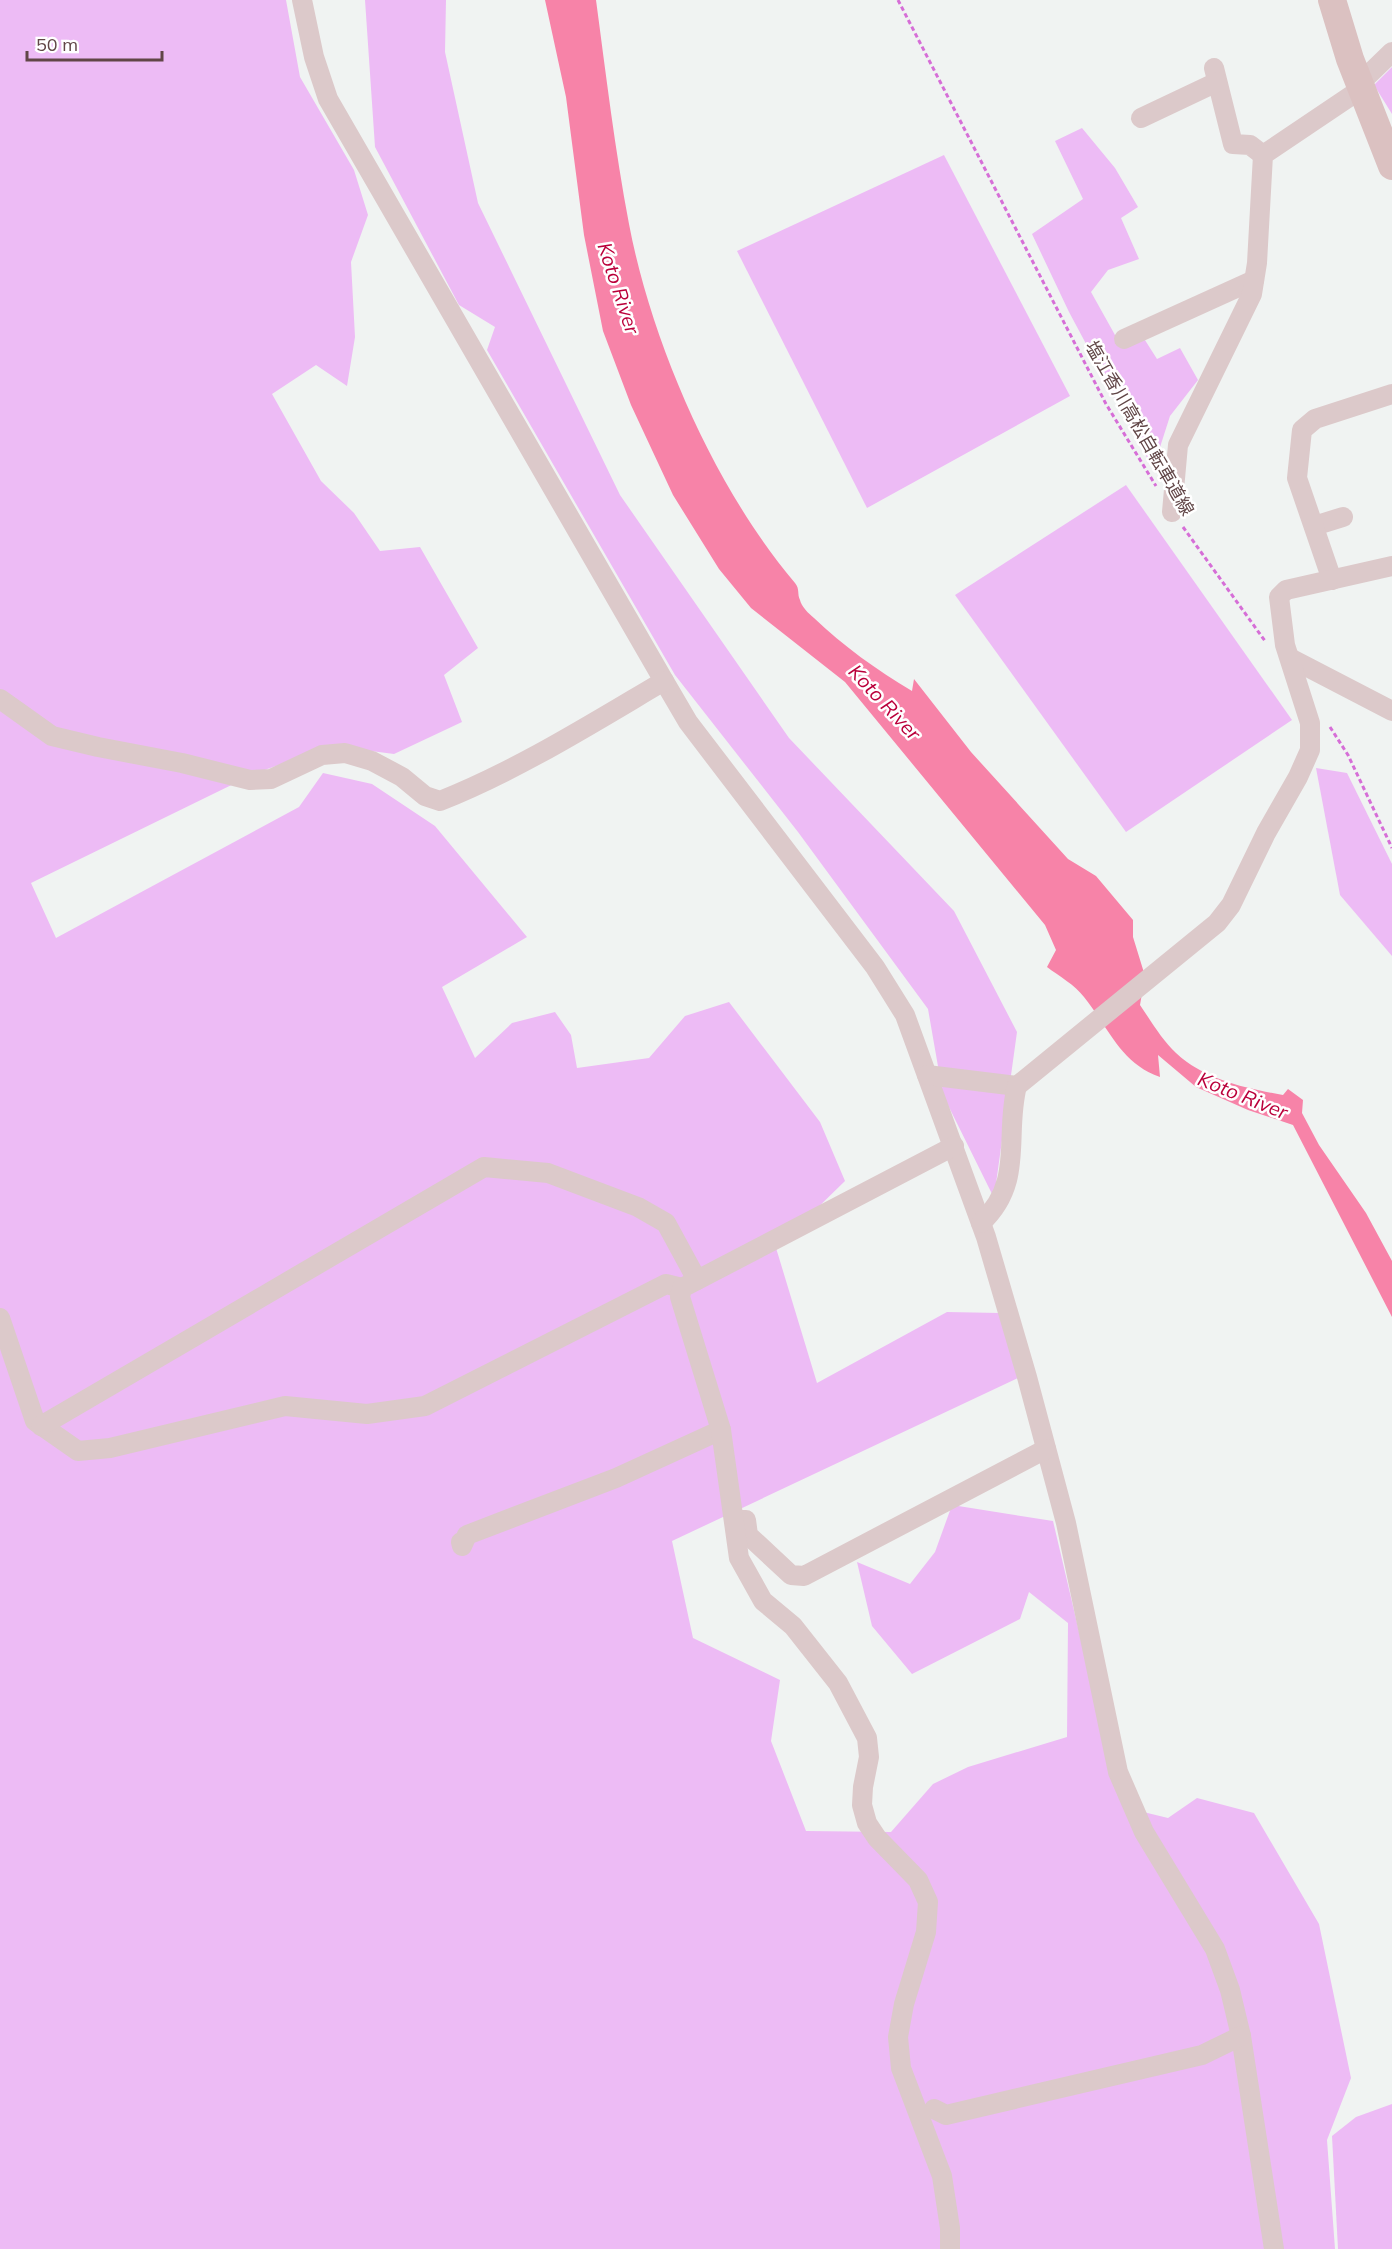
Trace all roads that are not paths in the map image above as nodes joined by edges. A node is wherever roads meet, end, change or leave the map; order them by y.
1 (302, 0) edge
2 (1332, 0) edge
3 (1392, 52) edge
4 (1360, 86) junction
5 (1141, 118) dead end
6 (1263, 155) junction
7 (1392, 166) edge
8 (1254, 280) junction
9 (1124, 339) dead end
10 (1385, 390) edge
11 (1172, 512) road end
12 (1343, 517) dead end
13 (1314, 526) junction
14 (1392, 566) edge
15 (1332, 580) junction
16 (1290, 658) junction
17 (664, 681) junction
18 (0, 699) edge
19 (1392, 711) edge
20 (927, 1075) junction
21 (1017, 1086) junction
22 (954, 1146) junction
23 (981, 1223) junction
24 (690, 1284) junction
25 (0, 1318) edge
26 (41, 1426) junction
27 (721, 1430) junction
28 (1046, 1449) junction
29 (734, 1520) junction
30 (461, 1542) dead end
31 (1241, 2036) junction
32 (934, 2109) dead end
33 (950, 2249) edge
34 (1274, 2249) edge

1 - 17 street
2 - 4 street
3 - 4 street
4 - 6 street
4 - 7 street
5 - 6 street
6 - 8 street
8 - 9 street
8 - 11 street
10 - 13 street
12 - 13 street
13 - 15 street
14 - 15 street
15 - 16 street
16 - 19 street
16 - 21 street
17 - 18 street
17 - 20 street
20 - 21 street
20 - 22 street
21 - 23 street
22 - 23 street
22 - 24 street
23 - 28 street
24 - 26 street
24 - 26 street
24 - 27 street
25 - 26 street
27 - 29 street
27 - 30 street
28 - 29 street
28 - 31 street
29 - 33 street
31 - 32 street
31 - 34 street

